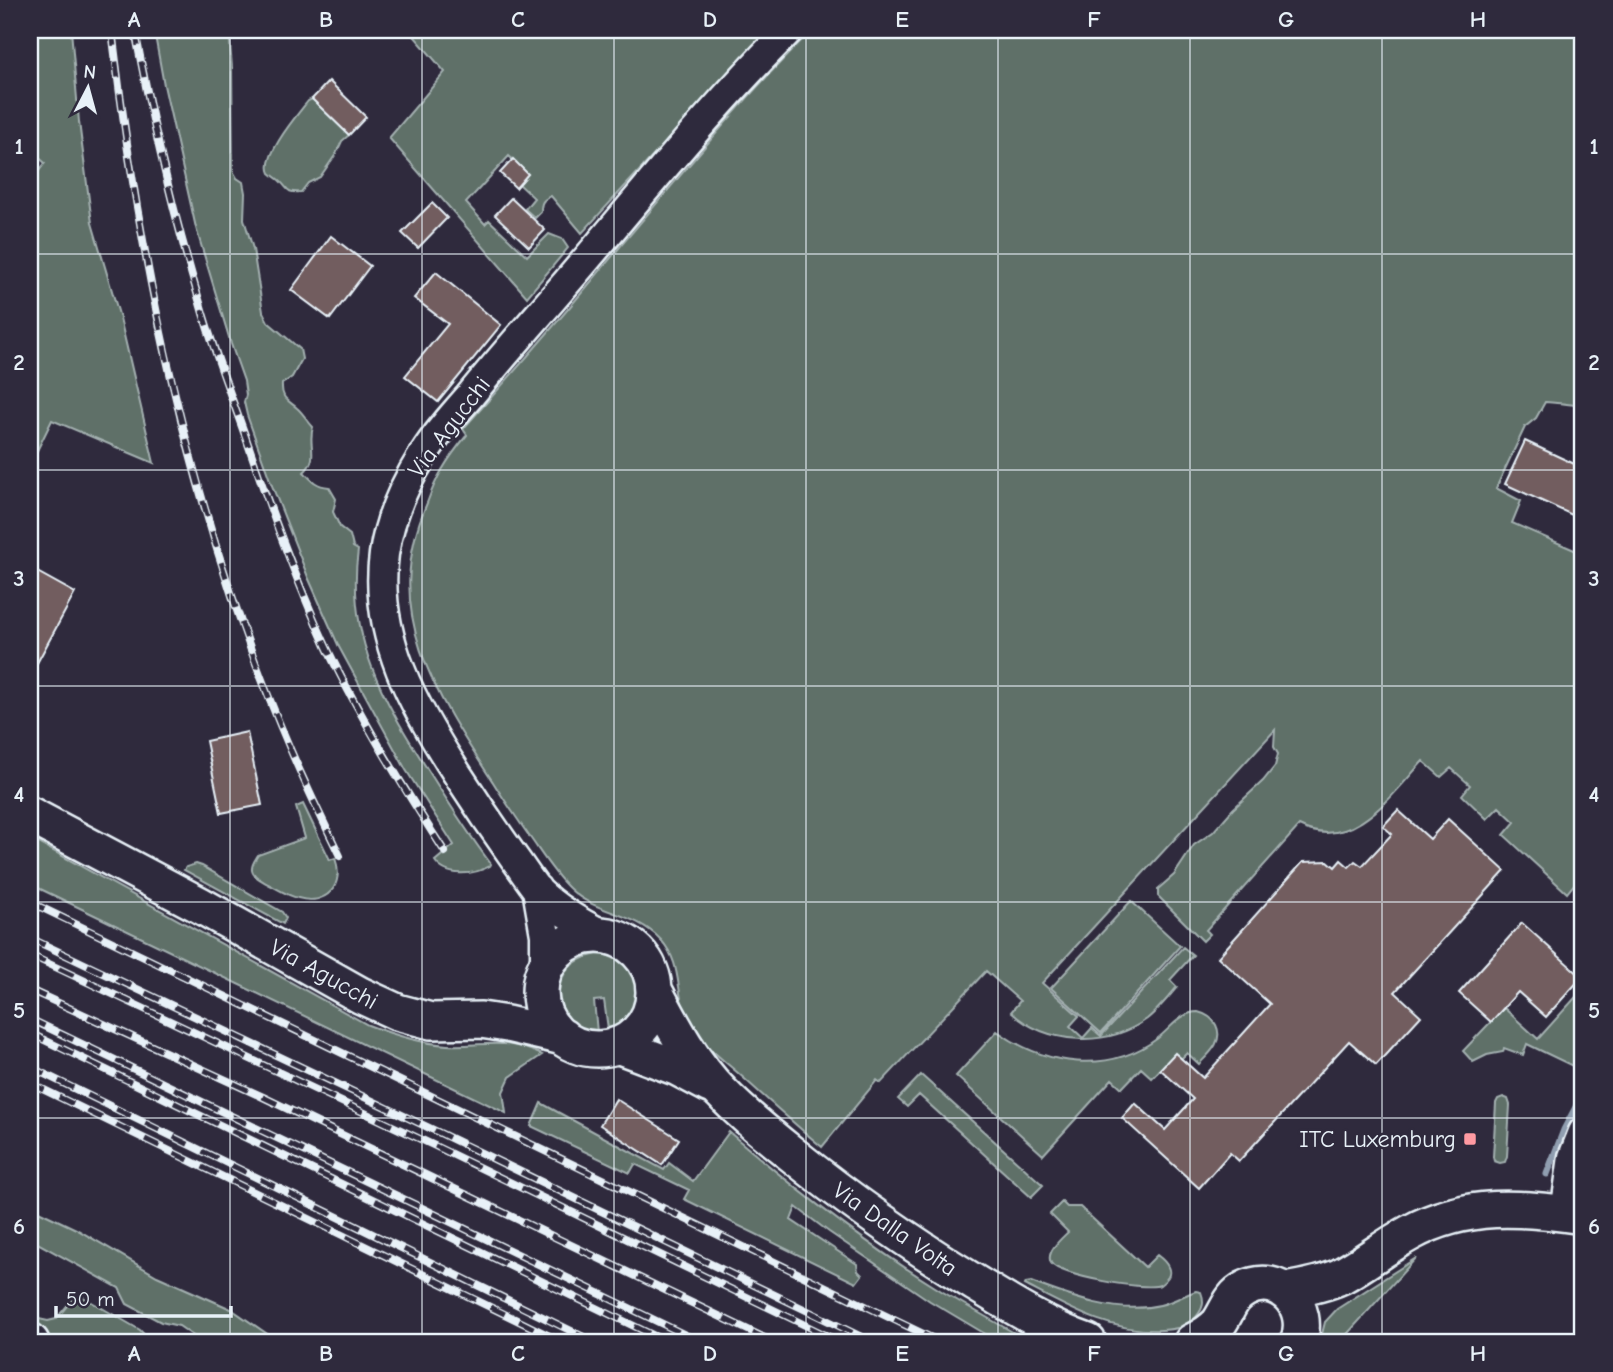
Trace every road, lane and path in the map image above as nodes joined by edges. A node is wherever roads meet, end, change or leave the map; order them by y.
1 (789, 30) edge
2 (30, 815) edge
3 (537, 889) junction
4 (604, 935) junction
5 (543, 972) junction
6 (654, 990) junction
7 (481, 1020) junction
8 (562, 1037) junction
9 (617, 1045) junction
10 (719, 1091) junction
11 (1583, 1132) edge
12 (1574, 1215) edge
13 (1340, 1277) junction
14 (1284, 1291) junction
15 (1226, 1328) edge
16 (1300, 1332) edge
17 (1088, 1342) edge
18 (1192, 1342) edge

1 - 3 street, Via Agucchi
2 - 7 street, Via Agucchi
3 - 4 street, Via Agucchi
3 - 5 street, Via Agucchi
4 - 5 street
4 - 6 street
5 - 7 street, Via Agucchi
5 - 8 street
6 - 9 street
6 - 10 street, Via Dalla Volta
7 - 8 street, Via Agucchi
8 - 9 street
9 - 10 street, Via Dalla Volta
10 - 17 street, Via Dalla Volta
11 - 12 street
12 - 13 street
13 - 14 street
13 - 16 street
14 - 15 street
14 - 16 street
15 - 18 street

